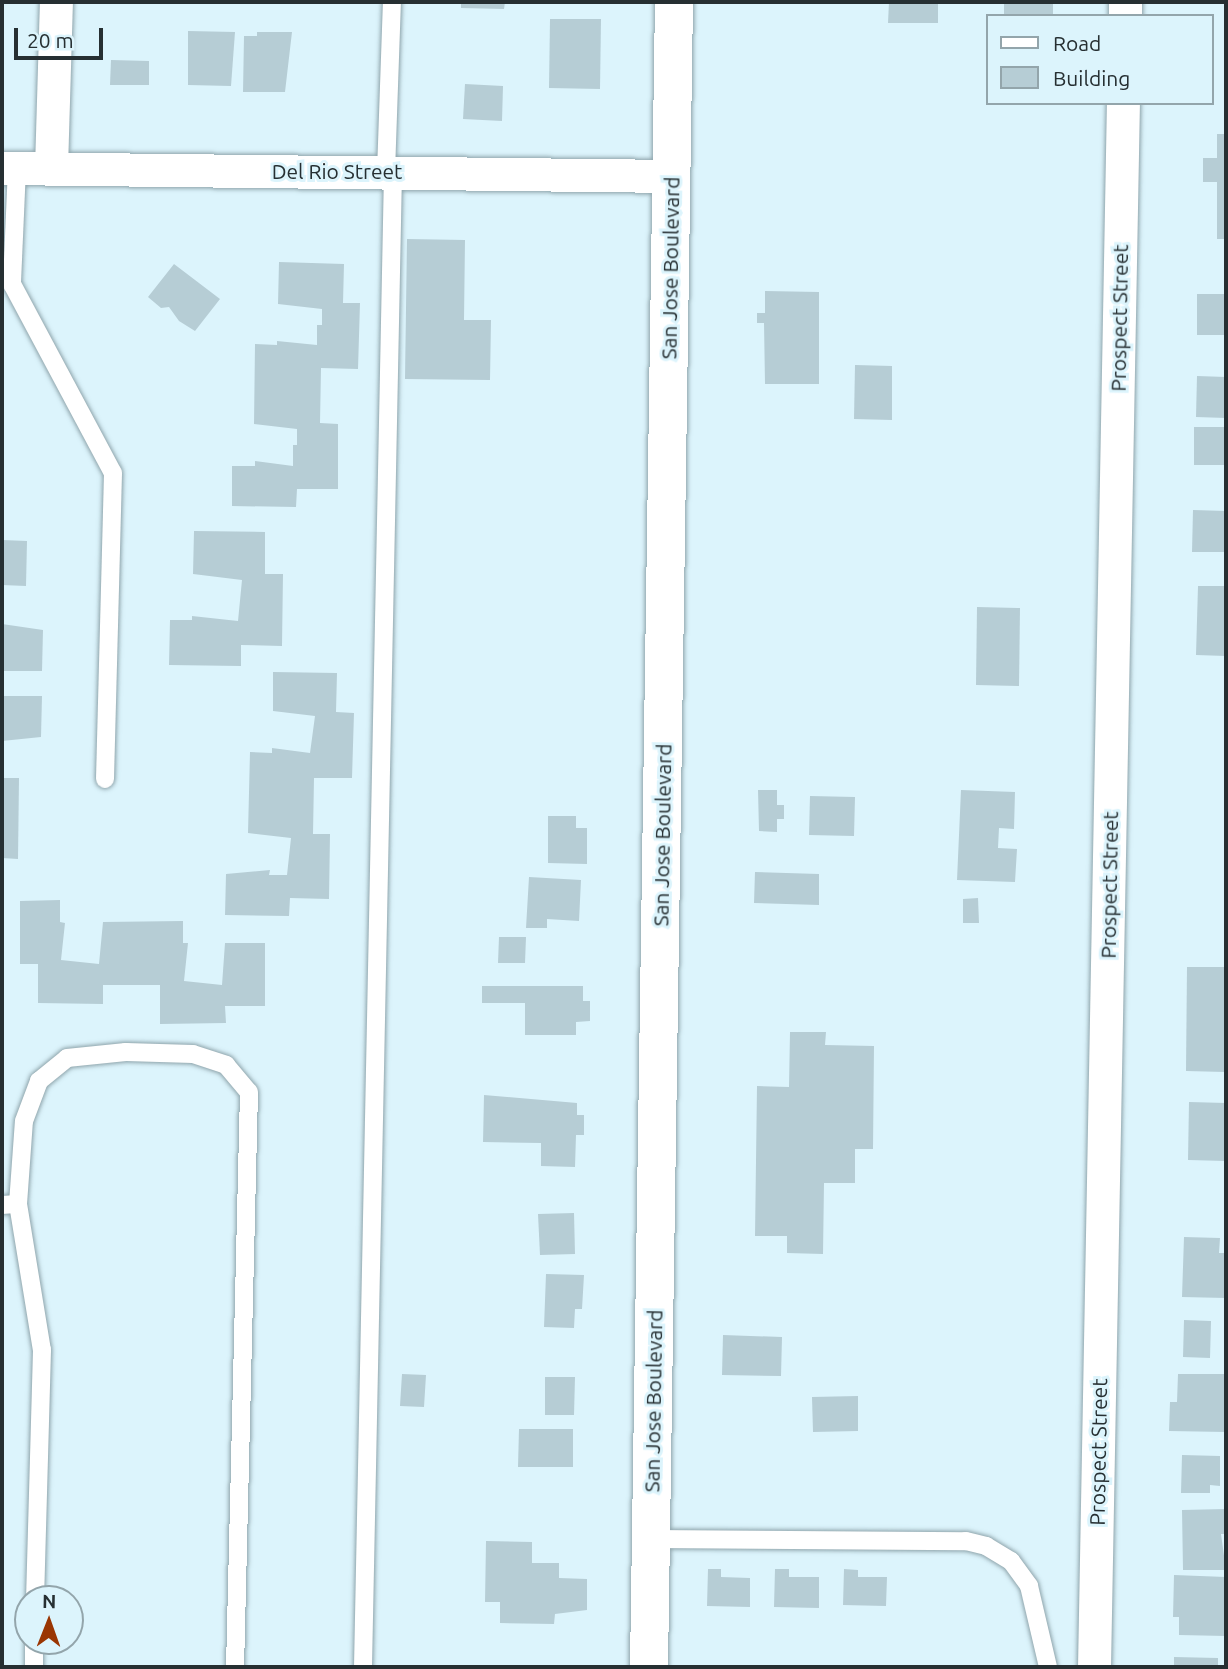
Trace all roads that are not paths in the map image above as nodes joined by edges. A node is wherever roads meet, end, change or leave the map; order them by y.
1 (56, 2) edge
2 (392, 2) edge
3 (674, 2) edge
4 (1123, 105) edge
5 (9, 168) edge
6 (51, 169) junction
7 (389, 172) junction
8 (672, 176) junction
9 (105, 779) dead end
10 (10, 1204) edge
11 (651, 1539) junction
12 (35, 1585) edge
13 (235, 1667) edge
14 (363, 1667) edge
15 (649, 1667) edge
16 (1048, 1667) edge
17 (1094, 1667) edge

1 - 6 street
2 - 7 lane
3 - 8 street, San Jose Boulevard
4 - 17 street, Prospect Street
5 - 6 street, Del Rio Street
5 - 9 lane
6 - 7 street, Del Rio Street
7 - 8 street, Del Rio Street
7 - 14 lane
8 - 11 street, San Jose Boulevard
10 - 12 lane
10 - 13 lane
11 - 15 street, San Jose Boulevard
11 - 16 lane

